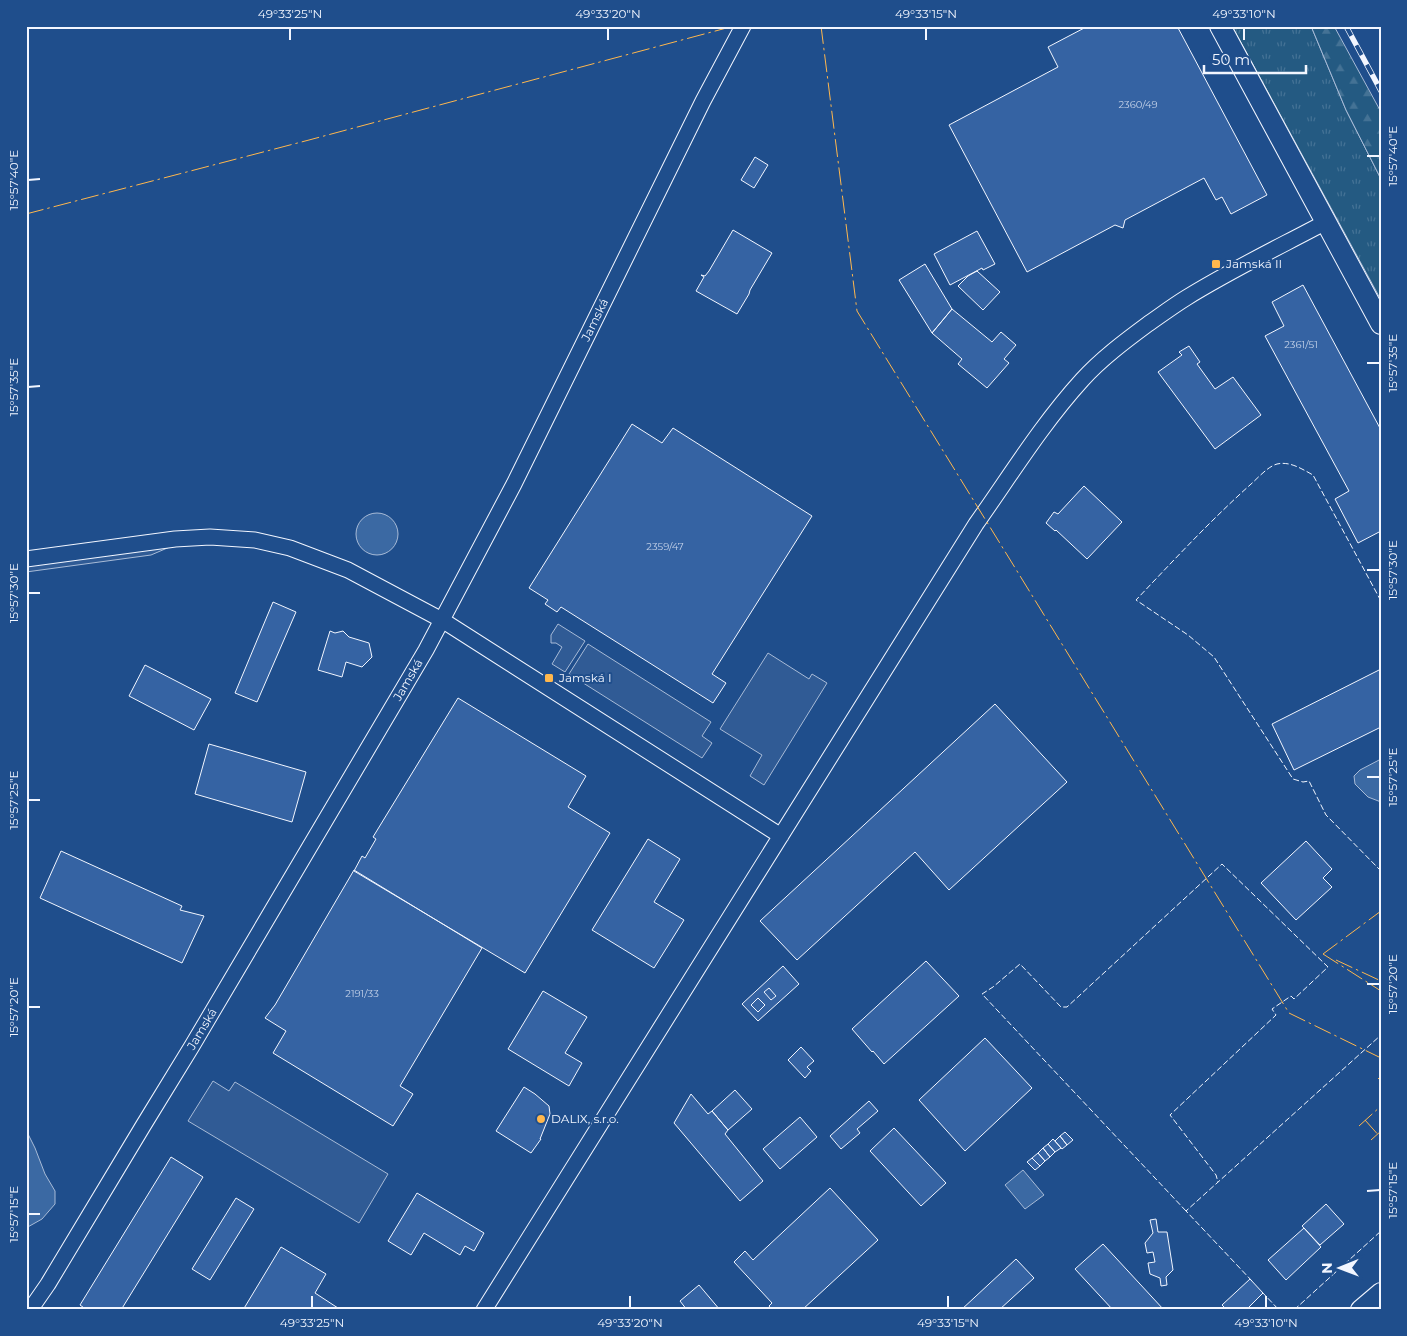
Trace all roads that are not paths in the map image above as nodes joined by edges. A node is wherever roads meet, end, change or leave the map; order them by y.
1 (744, 26) edge
2 (1220, 26) edge
3 (1326, 222) junction
4 (1381, 324) edge
5 (26, 559) edge
6 (442, 620) junction
7 (781, 836) junction
8 (1381, 1293) edge
9 (30, 1310) edge
10 (484, 1310) edge
11 (1361, 1310) edge

1 - 6 street, Jamská
2 - 3 main road
3 - 4 main road
3 - 7 street
5 - 6 street
6 - 7 street
6 - 9 street, Jamská
7 - 10 street
8 - 11 main road

